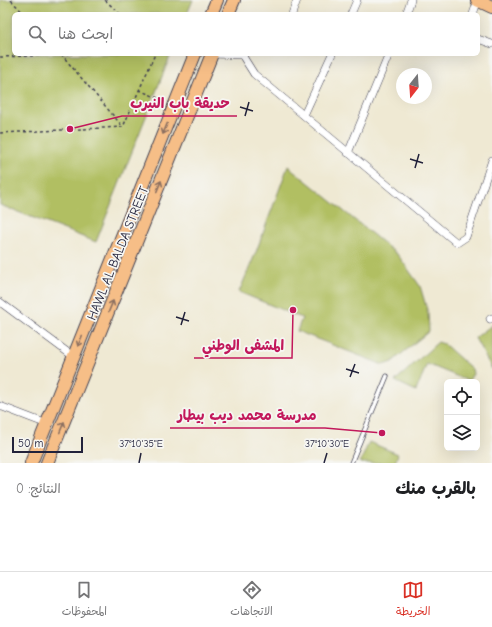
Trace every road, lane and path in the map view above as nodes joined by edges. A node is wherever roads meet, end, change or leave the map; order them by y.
1 (11, 0) edge
2 (105, 0) edge
3 (217, 0) edge
4 (234, 0) edge
5 (297, 0) edge
6 (357, 0) edge
7 (411, 0) edge
8 (477, 0) edge
9 (492, 6) edge
10 (22, 12) edge
11 (118, 12) edge
12 (212, 12) edge
13 (229, 12) edge
14 (293, 12) edge
15 (352, 12) edge
16 (407, 12) edge
17 (474, 12) edge
18 (480, 40) edge
19 (492, 44) edge
20 (20, 56) edge
21 (63, 56) edge
22 (155, 56) edge
23 (194, 56) edge
24 (211, 56) edge
25 (244, 56) edge
26 (331, 56) edge
27 (388, 56) edge
28 (0, 57) edge
29 (139, 90) junction
30 (175, 105) junction
31 (304, 115) junction
32 (123, 127) junction
33 (0, 133) edge
34 (348, 153) junction
35 (492, 160) edge
36 (0, 302) edge
37 (74, 357) junction
38 (387, 376) dead end
39 (0, 406) edge
40 (47, 424) junction
41 (31, 463) edge
42 (48, 463) edge
43 (351, 463) edge

1 - 10 path
2 - 11 path
3 - 12 main road
4 - 13 main road
5 - 14 street
6 - 15 street
7 - 16 street
8 - 9 main road
8 - 17 street
18 - 19 street
20 - 28 path
21 - 32 path
22 - 29 path
23 - 30 main road, HAWL AL BALDA STREET
42 -> 24 main road, HAWL AL BALDA STREET
25 - 31 street
26 - 31 street
27 - 34 street
29 - 30 path
29 - 32 path
30 -> 37 main road, HAWL AL BALDA STREET
31 - 34 street
32 - 33 path
34 - 35 street
36 - 37 street
37 - 40 main road, HAWL AL BALDA STREET
38 - 43 lane
39 - 40 street
40 - 41 main road, HAWL AL BALDA STREET

